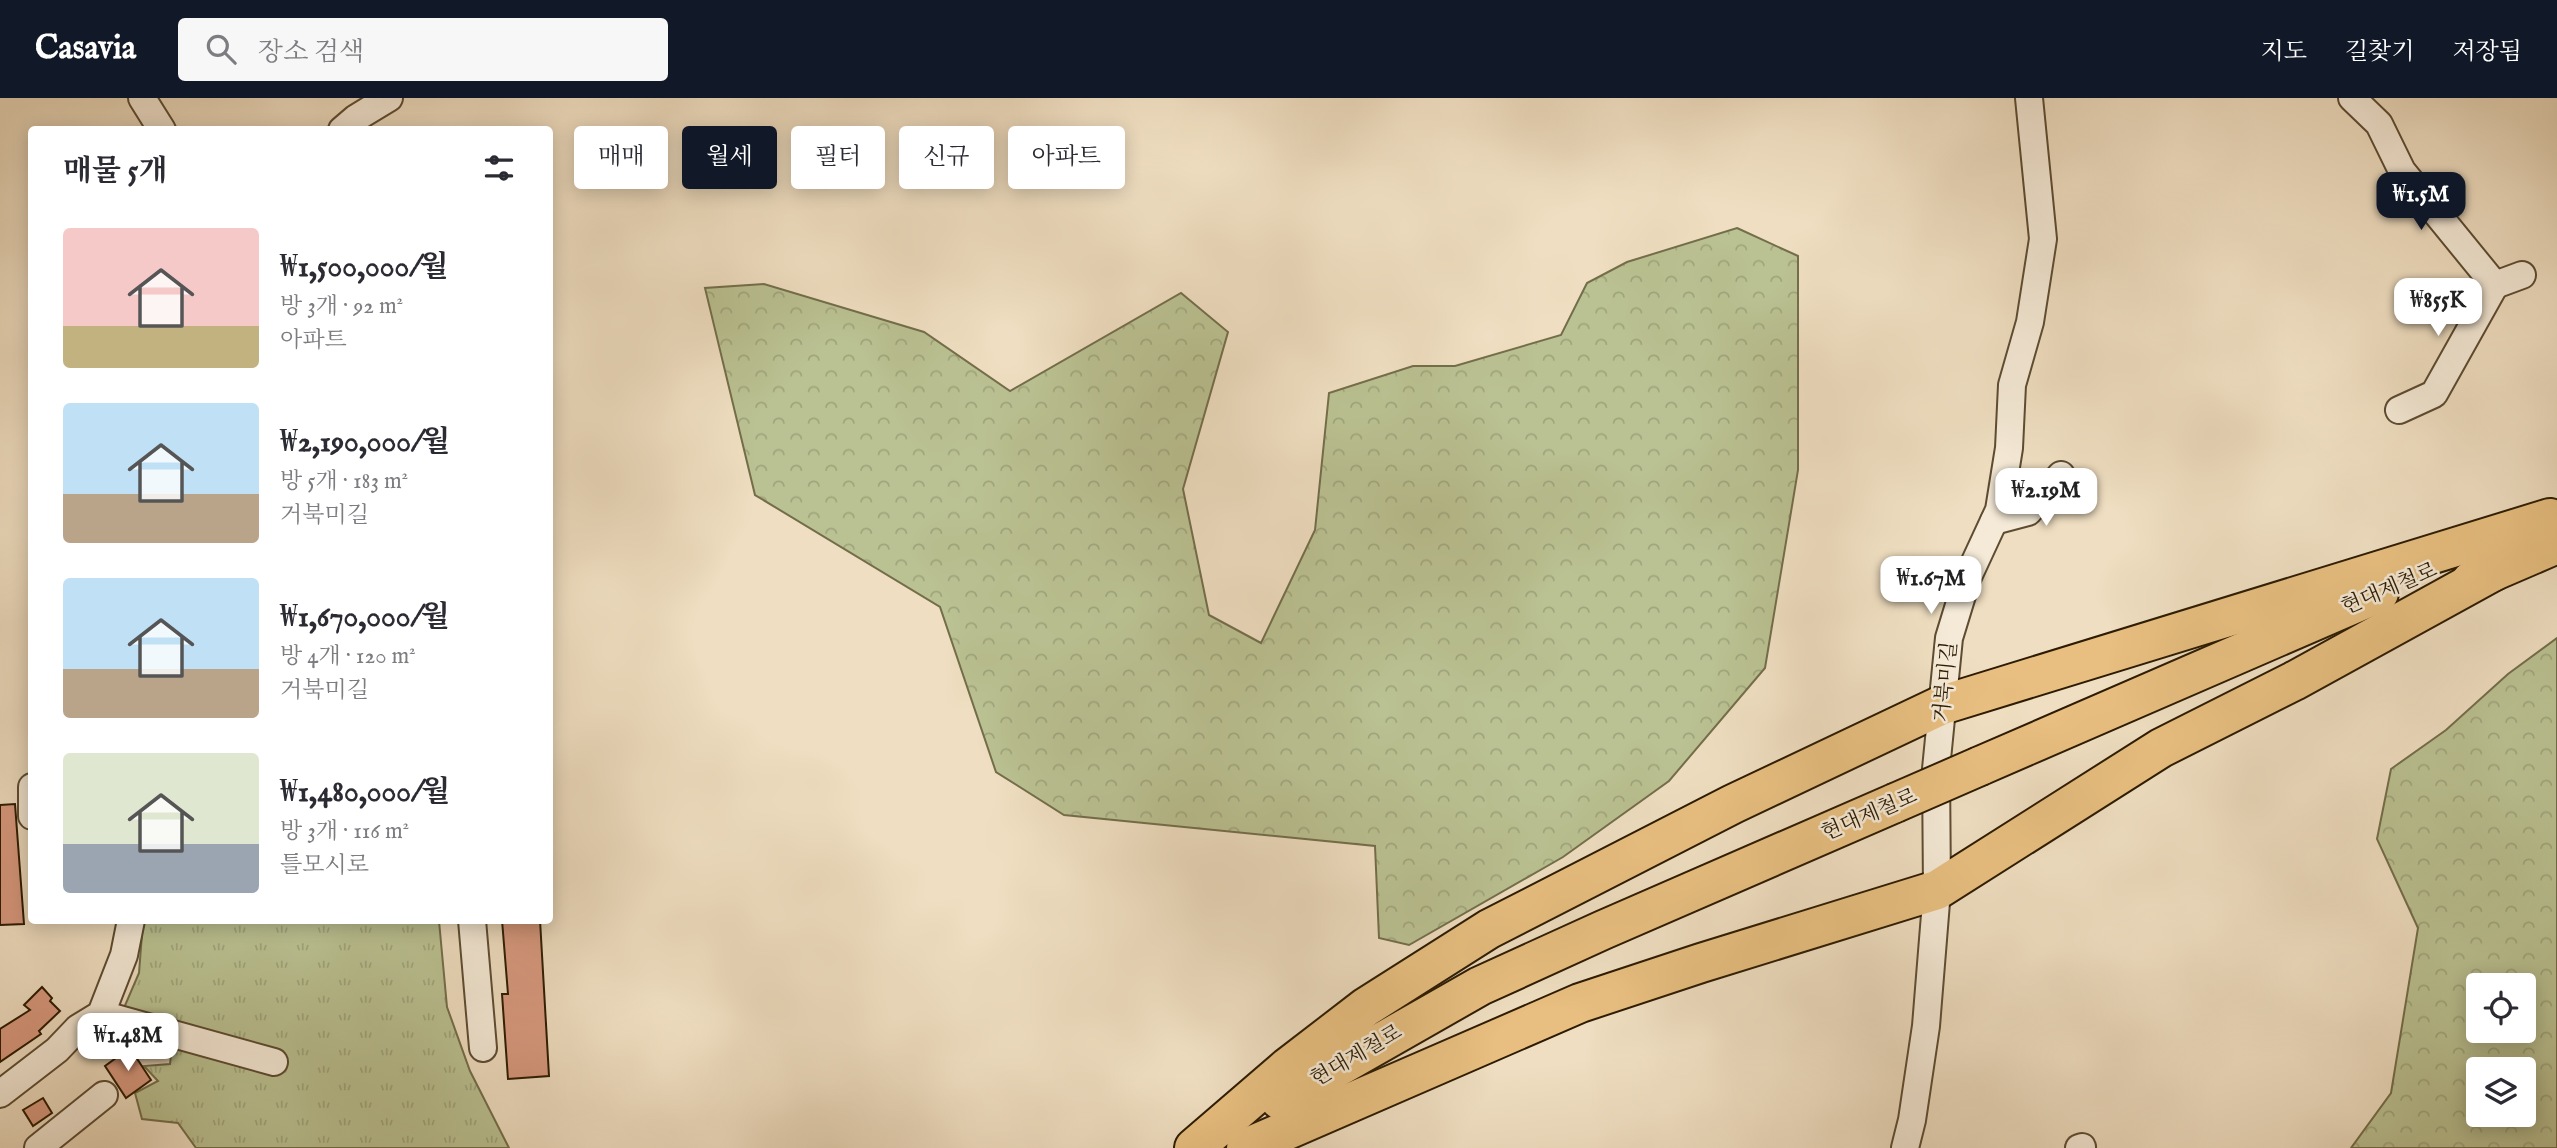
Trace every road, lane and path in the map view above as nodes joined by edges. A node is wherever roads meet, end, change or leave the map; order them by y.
1 (142, 98) edge
2 (388, 98) edge
3 (2352, 98) edge
4 (2030, 100) edge
5 (160, 126) edge
6 (347, 126) edge
7 (2522, 275) dead end
8 (2495, 285) junction
9 (2399, 410) dead end
10 (2061, 475) dead end
11 (1994, 521) junction
12 (2555, 526) edge
13 (2494, 571) junction
14 (1942, 705) junction
15 (1982, 778) junction
16 (1898, 814) junction
17 (1937, 890) junction
18 (130, 924) edge
19 (472, 924) edge
20 (101, 1014) junction
21 (483, 1048) dead end
22 (274, 1062) dead end
23 (0, 1094) edge
24 (104, 1095) dead end
25 (38, 1148) edge
26 (1196, 1148) edge
27 (1228, 1148) edge
28 (1246, 1148) edge
29 (1905, 1148) edge

1 - 5 street
2 - 6 street
3 - 8 street
4 - 11 street, 거북미길
7 - 8 street
8 - 9 street
10 - 11 street
11 - 14 street, 거북미길
12 - 13 highway, 현대제철로
12 - 14 highway
12 - 15 highway, 현대제철로
13 - 15 highway, 현대제철로
13 - 17 highway
14 - 17 street, 거북미길
14 - 26 highway
15 - 16 highway, 현대제철로, bridge
16 - 26 highway, 현대제철로
16 - 27 highway, 현대제철로
17 - 28 highway
17 - 29 street, 거북미길
18 - 20 street
19 - 21 street
20 - 22 street
20 - 23 street
24 - 25 street

